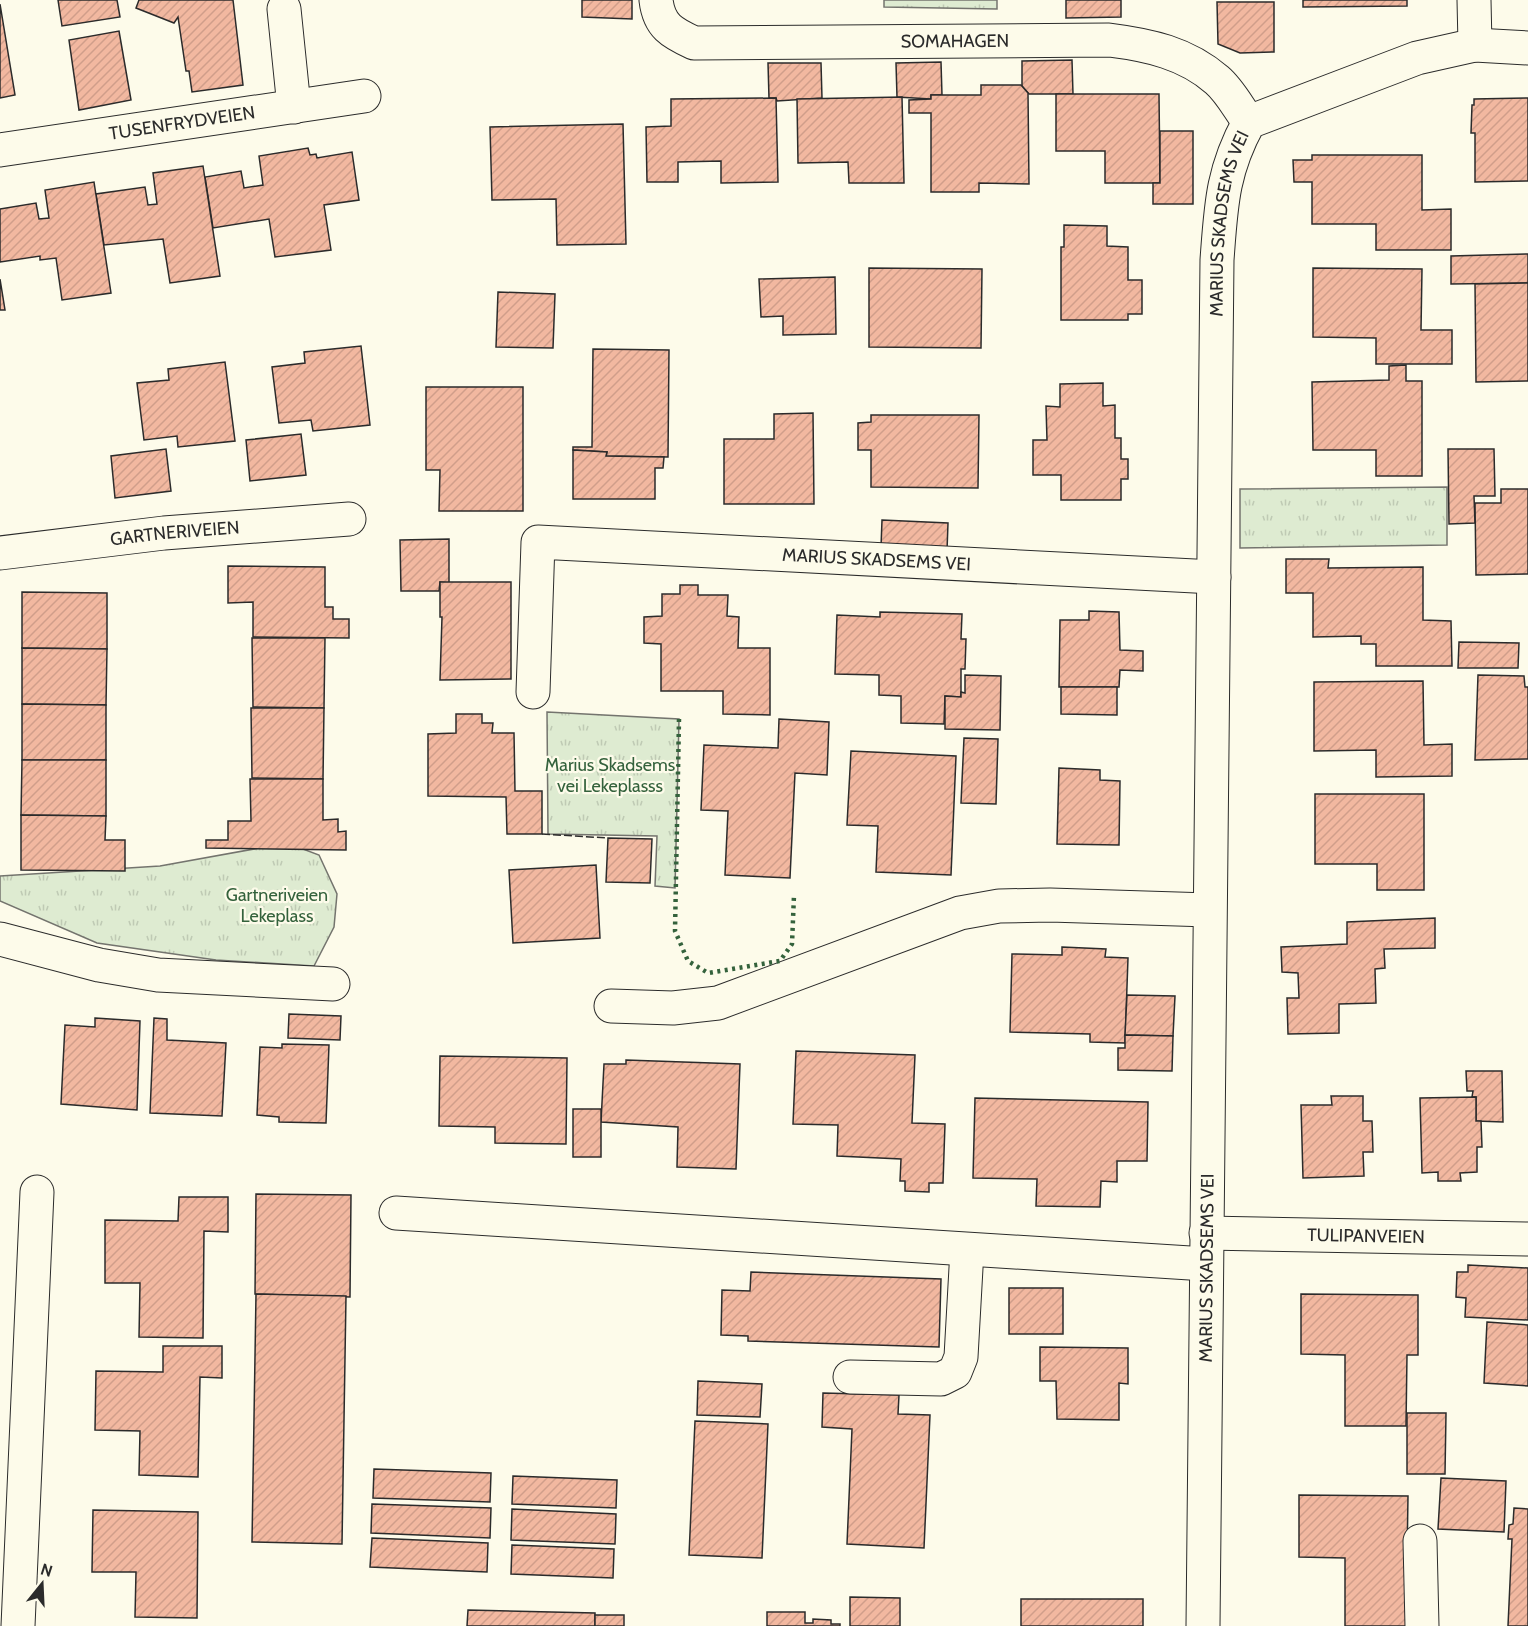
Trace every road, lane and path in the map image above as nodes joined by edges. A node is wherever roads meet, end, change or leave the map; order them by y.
1 (656, 0) edge
2 (1474, 0) edge
3 (284, 9) dead end
4 (1475, 45) junction
5 (1528, 48) edge
6 (364, 96) dead end
7 (294, 106) junction
8 (1249, 122) junction
9 (0, 150) edge
10 (349, 519) dead end
11 (0, 553) edge
12 (1214, 577) junction
13 (532, 692) dead end
14 (1209, 910) junction
15 (0, 939) edge
16 (333, 984) dead end
17 (611, 1006) dead end
18 (37, 1192) dead end
19 (396, 1213) dead end
20 (1528, 1239) edge
21 (1206, 1248) junction
22 (967, 1250) junction
23 (850, 1377) dead end
24 (1420, 1541) dead end
25 (18, 1626) edge
26 (1203, 1626) edge
27 (1422, 1626) edge

1 - 8 street, SOMAHAGEN
2 - 4 street
3 - 7 street
4 - 5 street, MARIUS SKADSEMS VEI
4 - 8 street, MARIUS SKADSEMS VEI
6 - 7 street, TUSENFRYDVEIEN
7 - 9 street, TUSENFRYDVEIEN
8 - 12 street, MARIUS SKADSEMS VEI
10 - 11 street, GARTNERIVEIEN
12 - 13 street, MARIUS SKADSEMS VEI
12 - 14 street, MARIUS SKADSEMS VEI
14 - 17 street
14 - 21 street, MARIUS SKADSEMS VEI
15 - 16 street
18 - 25 street
19 - 22 street, TULIPANVEIEN
20 - 21 street, TULIPANVEIEN
21 - 22 street, TULIPANVEIEN
21 - 26 street, MARIUS SKADSEMS VEI
22 - 23 street
24 - 27 street

